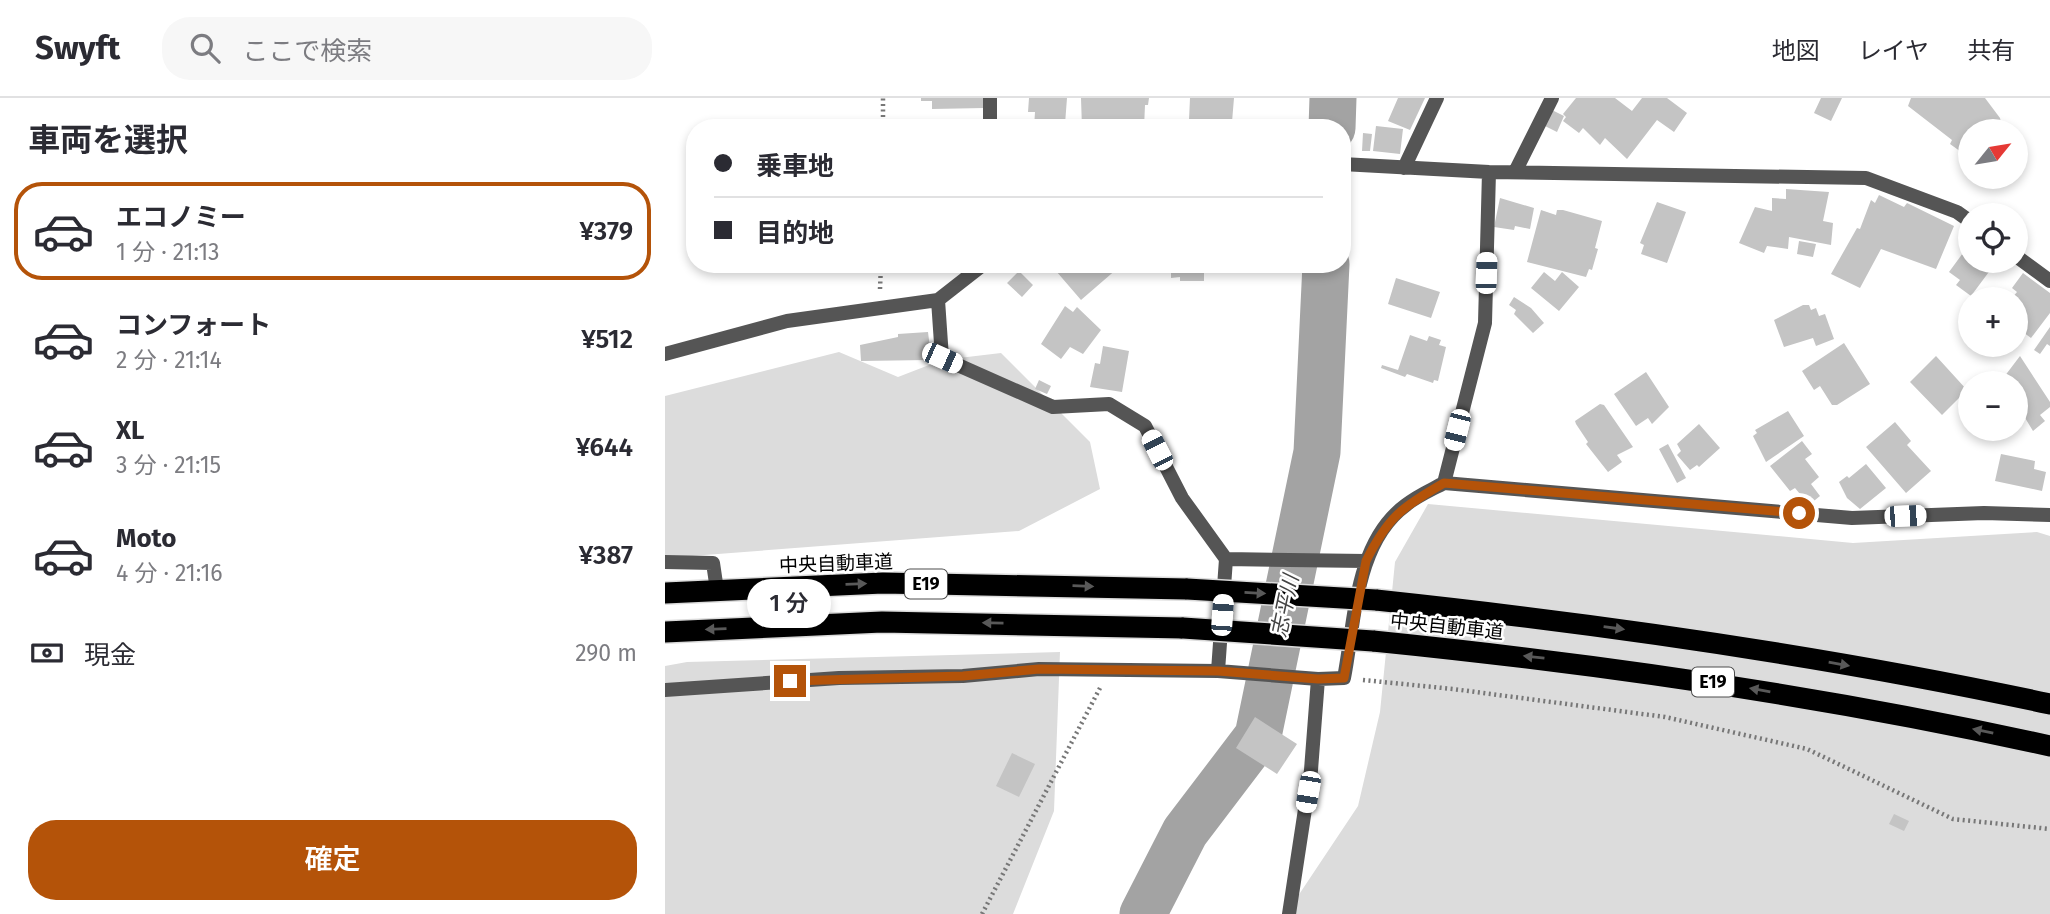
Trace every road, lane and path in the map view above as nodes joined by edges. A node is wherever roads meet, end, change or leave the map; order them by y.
1 (884, 98) edge
2 (990, 98) edge
3 (1437, 98) edge
4 (1552, 98) edge
5 (883, 119) edge
6 (990, 119) edge
7 (1351, 165) edge
8 (1405, 168) junction
9 (1489, 172) junction
10 (1515, 172) junction
11 (1958, 213) edge
12 (2028, 265) edge
13 (973, 273) edge
14 (2050, 281) edge
15 (939, 300) junction
16 (665, 354) edge
17 (1444, 483) junction
18 (2050, 515) edge
19 (1226, 559) junction
20 (1366, 561) junction
21 (665, 562) edge
22 (717, 590) junction
23 (665, 593) edge
24 (665, 632) edge
25 (1110, 670) junction
26 (1218, 671) junction
27 (1344, 678) junction
28 (1318, 679) junction
29 (665, 690) edge
30 (2050, 704) edge
31 (2050, 746) edge
32 (2050, 830) edge
33 (982, 914) edge
34 (1289, 914) edge

1 - 5 path
2 - 6 street
3 - 8 street
4 - 10 street
7 - 8 street
8 - 9 street
9 - 10 street
9 - 17 street
10 - 11 street
12 - 14 street
13 - 15 street
15 - 16 street
15 - 19 street
17 - 18 street
17 - 20 street
19 - 20 street
19 - 26 street
20 - 27 street
21 - 22 street
22 - 23 highway, 中央自動車道 / E19
22 -> 30 highway, 中央自動車道 / E19, bridge
31 -> 24 highway, 中央自動車道 / E19, bridge
25 - 26 street
25 - 29 street
25 - 33 path
26 - 28 street
27 - 28 street
27 - 32 path
28 - 34 street

